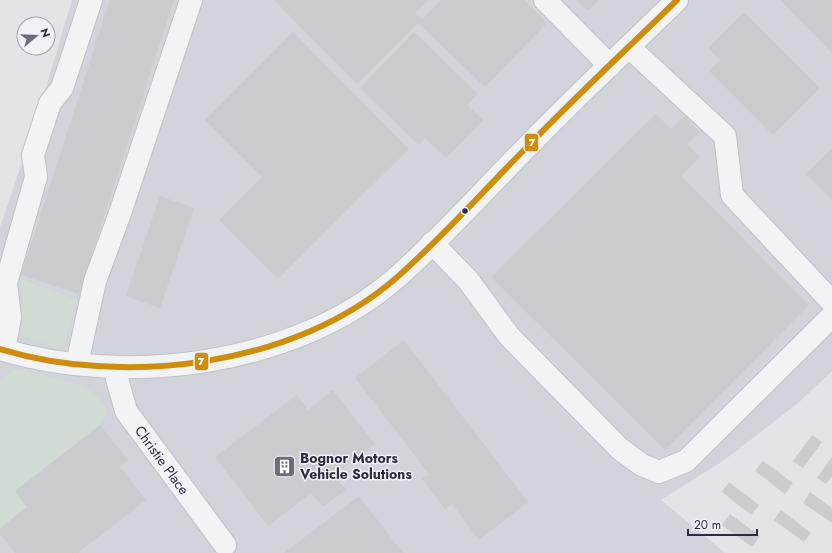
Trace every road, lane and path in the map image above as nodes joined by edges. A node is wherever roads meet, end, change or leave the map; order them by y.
1 (91, 0) edge
2 (191, 0) edge
3 (545, 0) edge
4 (677, 0) edge
5 (629, 47) junction
6 (610, 66) junction
7 (432, 243) junction
8 (832, 302) edge
9 (832, 316) edge
10 (2, 350) edge
11 (76, 364) junction
12 (114, 368) junction
13 (225, 545) dead end

1 - 10 street
2 - 11 street
3 - 6 street
4 - 5 street
5 - 6 street
5 - 8 street
6 - 7 street
7 - 9 street
7 - 12 street
10 - 11 street
11 - 12 street
12 - 13 street, Christie Place

